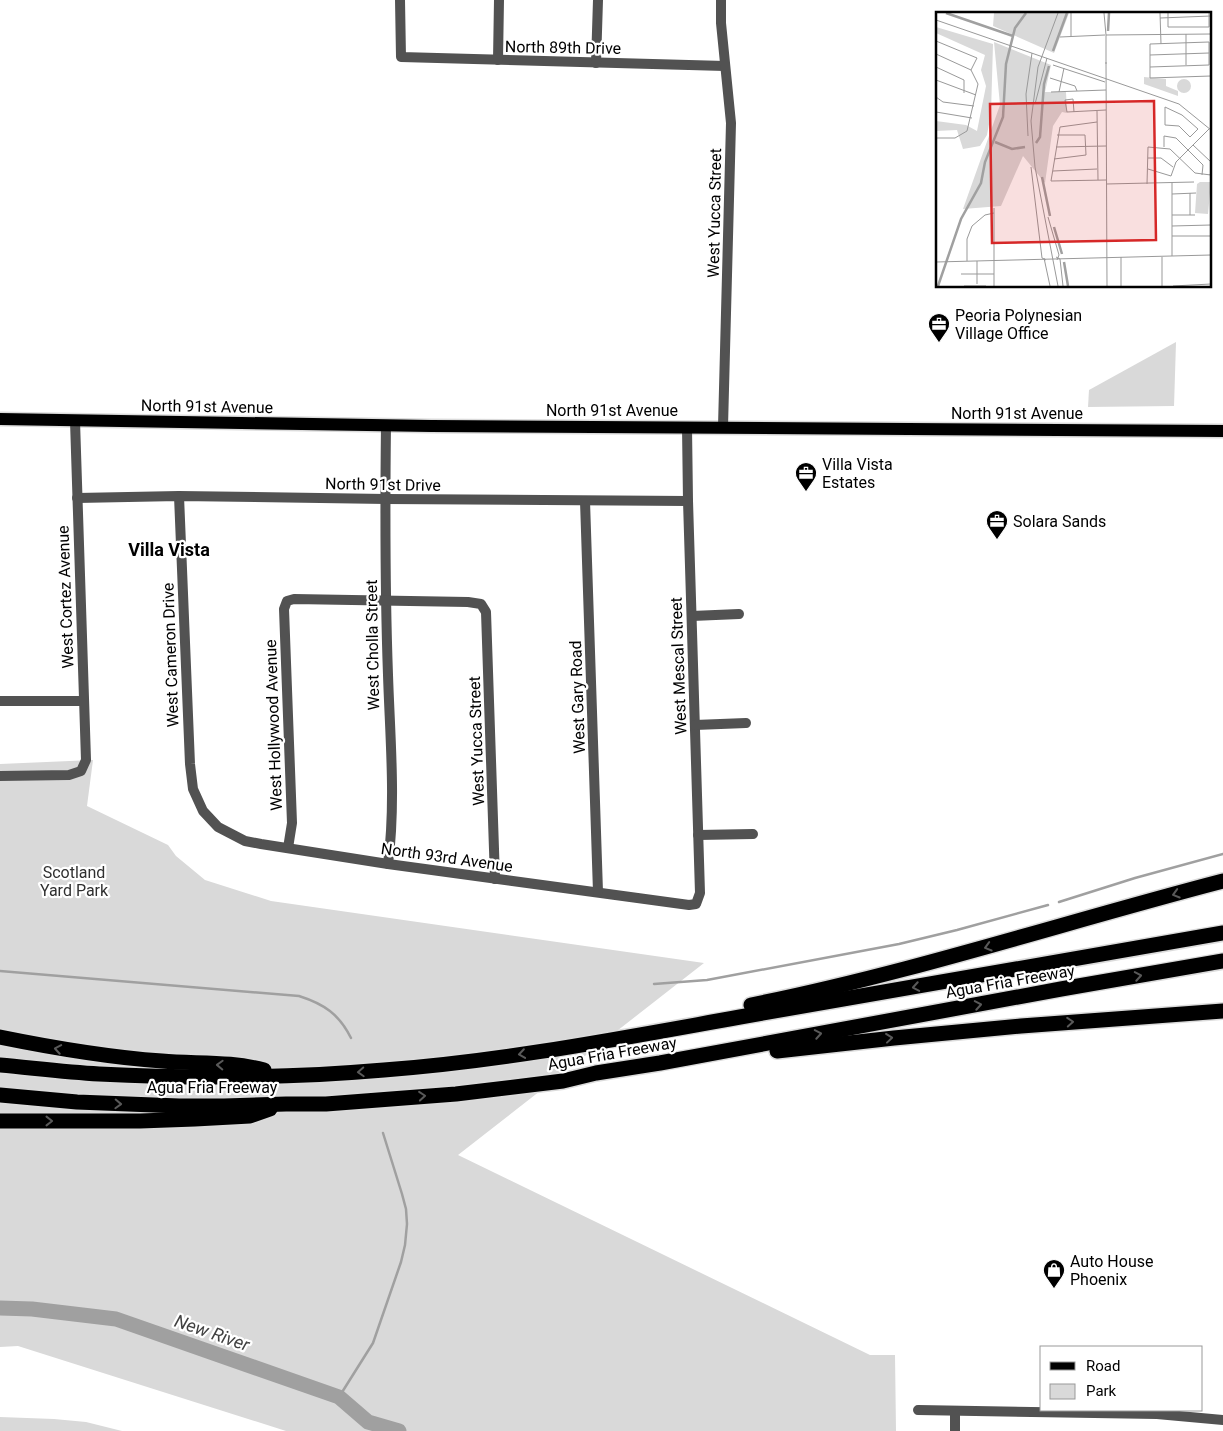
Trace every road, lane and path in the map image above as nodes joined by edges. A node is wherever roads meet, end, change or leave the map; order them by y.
1 (400, 0) edge
2 (499, 0) edge
3 (598, 0) edge
4 (721, 0) edge
5 (498, 60) junction
6 (596, 62) junction
7 (725, 66) junction
8 (0, 419) edge
9 (75, 420) junction
10 (386, 425) junction
11 (687, 427) junction
12 (723, 427) junction
13 (1223, 430) edge
14 (179, 496) junction
15 (77, 498) junction
16 (386, 499) junction
17 (585, 501) junction
18 (688, 501) junction
19 (385, 601) junction
20 (739, 614) dead end
21 (692, 616) junction
22 (84, 700) junction
23 (0, 701) edge
24 (746, 723) dead end
25 (695, 725) junction
26 (0, 776) edge
27 (203, 810) joint
28 (753, 834) dead end
29 (698, 835) junction
30 (288, 848) junction
31 (388, 864) junction
32 (495, 879) junction
33 (1223, 881) edge
34 (598, 892) junction
35 (696, 904) joint
36 (1223, 933) edge
37 (1223, 961) edge
38 (1223, 1011) edge
39 (0, 1037) edge
40 (559, 1049) junction
41 (0, 1065) edge
42 (285, 1076) junction
43 (563, 1081) junction
44 (0, 1095) edge
45 (286, 1104) junction
46 (0, 1121) edge
47 (918, 1410) dead end
48 (955, 1411) junction
49 (1223, 1420) edge
50 (955, 1431) edge

1 - 5 street, North 89th Drive
2 - 5 street
3 - 6 street
4 - 7 street, West Yucca Street
5 - 6 street, North 89th Drive
6 - 7 street, North 89th Drive
7 - 12 street, West Yucca Street
8 - 9 main road, North 91st Avenue
9 - 10 main road, North 91st Avenue
9 - 15 street, West Cortez Avenue
10 - 11 main road, North 91st Avenue
10 - 16 street, West Cholla Street
11 - 12 main road, North 91st Avenue
11 - 18 street, West Mescal Street
12 - 13 main road, North 91st Avenue
14 - 15 street, North 91st Drive
14 - 16 street, North 91st Drive
14 - 27 street, West Cameron Drive
15 - 22 street, West Cortez Avenue
16 - 17 street, North 91st Drive
16 - 19 street, West Cholla Street
17 - 18 street, North 91st Drive
17 - 34 street, West Gary Road
18 - 21 street, West Mescal Street
19 - 30 street, West Hollywood Avenue
19 - 31 street, West Cholla Street
19 - 32 street, West Yucca Street
20 - 21 street
21 - 25 street, West Mescal Street
22 - 23 street
22 - 26 street, West Cortez Avenue
24 - 25 street
25 - 29 street, West Mescal Street
27 - 30 street, North 93rd Avenue
28 - 29 street
29 - 35 street, West Mescal Street
30 - 31 street, North 93rd Avenue
31 - 32 street, North 93rd Avenue
32 - 34 street, North 93rd Avenue
33 -> 40 highway
34 - 35 street, North 93rd Avenue
36 -> 40 highway, Agua Fria Freeway
43 -> 37 highway, Agua Fria Freeway
43 -> 38 highway
42 -> 39 highway
40 -> 42 highway, Agua Fria Freeway
41 - 42 highway, Agua Fria Freeway
45 -> 43 highway, Agua Fria Freeway
44 -> 45 highway, Agua Fria Freeway
46 -> 45 highway
47 - 48 street
48 - 49 street
48 - 50 street

